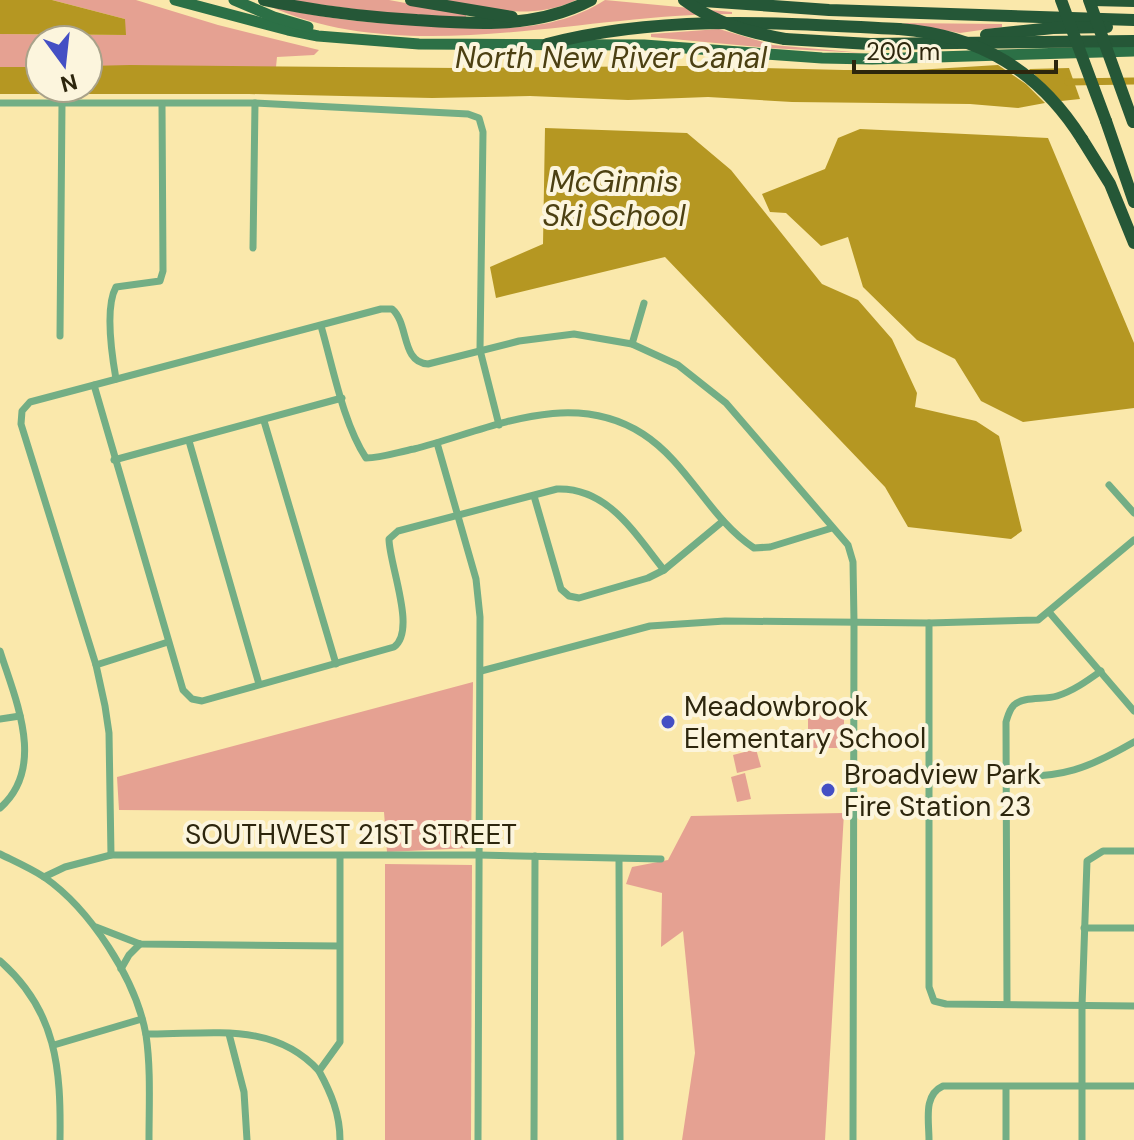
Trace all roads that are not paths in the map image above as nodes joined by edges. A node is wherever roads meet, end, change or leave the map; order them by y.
1 (234, 0) edge
2 (264, 0) edge
3 (411, 0) edge
4 (591, 0) edge
5 (686, 0) edge
6 (1061, 0) edge
7 (1090, 0) edge
8 (177, 1) edge
9 (1134, 1) edge
10 (531, 19) junction
11 (1134, 23) edge
12 (963, 41) junction
13 (1134, 41) edge
14 (381, 42) junction
15 (547, 44) junction
16 (1134, 51) edge
17 (0, 103) edge
18 (24, 103) edge
19 (104, 103) edge
20 (255, 103) junction
21 (62, 104) edge
22 (162, 104) junction
23 (1133, 123) edge
24 (1134, 202) edge
25 (1134, 243) edge
26 (253, 248) dead end
27 (644, 303) dead end
28 (321, 326) junction
29 (60, 336) dead end
30 (632, 344) junction
31 (480, 350) junction
32 (116, 379) junction
33 (94, 385) junction
34 (342, 398) junction
35 (264, 421) junction
36 (499, 425) junction
37 (189, 441) junction
38 (437, 443) junction
39 (114, 460) junction
40 (1109, 485) dead end
41 (534, 496) junction
42 (1134, 513) edge
43 (459, 516) junction
44 (723, 521) junction
45 (832, 528) junction
46 (1134, 540) edge
47 (664, 570) junction
48 (1049, 612) junction
49 (854, 622) junction
50 (929, 623) junction
51 (168, 642) junction
52 (0, 651) edge
53 (336, 664) junction
54 (96, 665) junction
55 (481, 671) junction
56 (1101, 671) junction
57 (259, 684) junction
58 (1134, 711) edge
59 (20, 716) junction
60 (0, 719) edge
61 (1134, 742) edge
62 (1008, 776) junction
63 (0, 808) edge
64 (1134, 851) edge
65 (0, 854) edge
66 (111, 855) junction
67 (479, 855) junction
68 (340, 856) junction
69 (535, 856) junction
70 (619, 859) junction
71 (661, 859) dead end
72 (44, 877) junction
73 (94, 926) junction
74 (1084, 928) junction
75 (1134, 928) edge
76 (140, 944) junction
77 (339, 946) junction
78 (0, 961) edge
79 (121, 969) junction
80 (1007, 1004) junction
81 (1082, 1006) junction
82 (1134, 1006) edge
83 (142, 1019) junction
84 (146, 1034) junction
85 (229, 1034) junction
86 (54, 1045) junction
87 (319, 1071) junction
88 (1083, 1086) junction
89 (1134, 1086) edge
90 (1006, 1087) junction
91 (60, 1140) edge
92 (149, 1140) edge
93 (247, 1140) edge
94 (340, 1140) edge
95 (478, 1140) edge
96 (534, 1140) edge
97 (620, 1140) edge
98 (853, 1140) edge
99 (929, 1140) edge
100 (1006, 1140) edge
101 (1082, 1140) edge

1 - 14 main road
2 - 10 highway
3 - 10 highway
4 - 10 highway
5 - 11 highway
5 - 12 highway, bridge
6 - 24 highway, bridge
7 - 9 highway
7 - 23 highway, bridge
8 - 14 main road
11 - 12 highway
12 - 13 highway
14 - 15 main road
15 - 16 main road
15 - 25 highway, bridge
17 - 18 street
19 - 22 street
20 - 22 street
20 - 26 street
20 - 31 street
21 - 29 street
22 - 32 street
27 - 30 street
28 - 31 street
28 - 32 street
28 - 34 street
30 - 31 street
30 - 45 street
31 - 36 street
32 - 33 street
33 - 39 street
33 - 54 street
34 - 35 street
34 - 38 street
35 - 37 street
35 - 53 street
36 - 38 street
36 - 44 street
37 - 39 street
37 - 57 street
38 - 43 street
39 - 51 street
40 - 42 street
41 - 43 street
41 - 47 street
41 - 47 street
43 - 53 street
43 - 55 street
44 - 45 street
44 - 47 street
45 - 49 street
46 - 48 street
48 - 50 street
48 - 56 street
49 - 50 street
49 - 55 street
49 - 98 street
50 - 80 street
51 - 54 street
51 - 57 street
52 - 59 street
53 - 57 street
54 - 66 street
55 - 67 street
56 - 58 street
56 - 62 street
59 - 60 street
59 - 63 street
61 - 62 street
62 - 80 street
64 - 74 street
65 - 72 street
66 - 68 street, SOUTHWEST 21ST STREET
66 - 72 street, SOUTHWEST 21ST STREET
67 - 68 street, SOUTHWEST 21ST STREET
67 - 69 street, SOUTHWEST 21ST STREET
67 - 95 street
68 - 77 street
69 - 70 street, SOUTHWEST 21ST STREET
69 - 96 street
70 - 71 street, SOUTHWEST 21ST STREET
70 - 97 street
72 - 73 street
73 - 76 street
73 - 79 street
74 - 75 street
74 - 81 street
76 - 77 street
76 - 79 street
77 - 87 street
78 - 86 street
79 - 83 street
80 - 81 street
81 - 82 street
81 - 88 street
83 - 84 street
83 - 86 street
84 - 85 street
84 - 92 street
85 - 87 street
85 - 93 street
86 - 91 street
87 - 94 street
88 - 89 street
88 - 90 street
88 - 101 street
90 - 99 street
90 - 100 street

